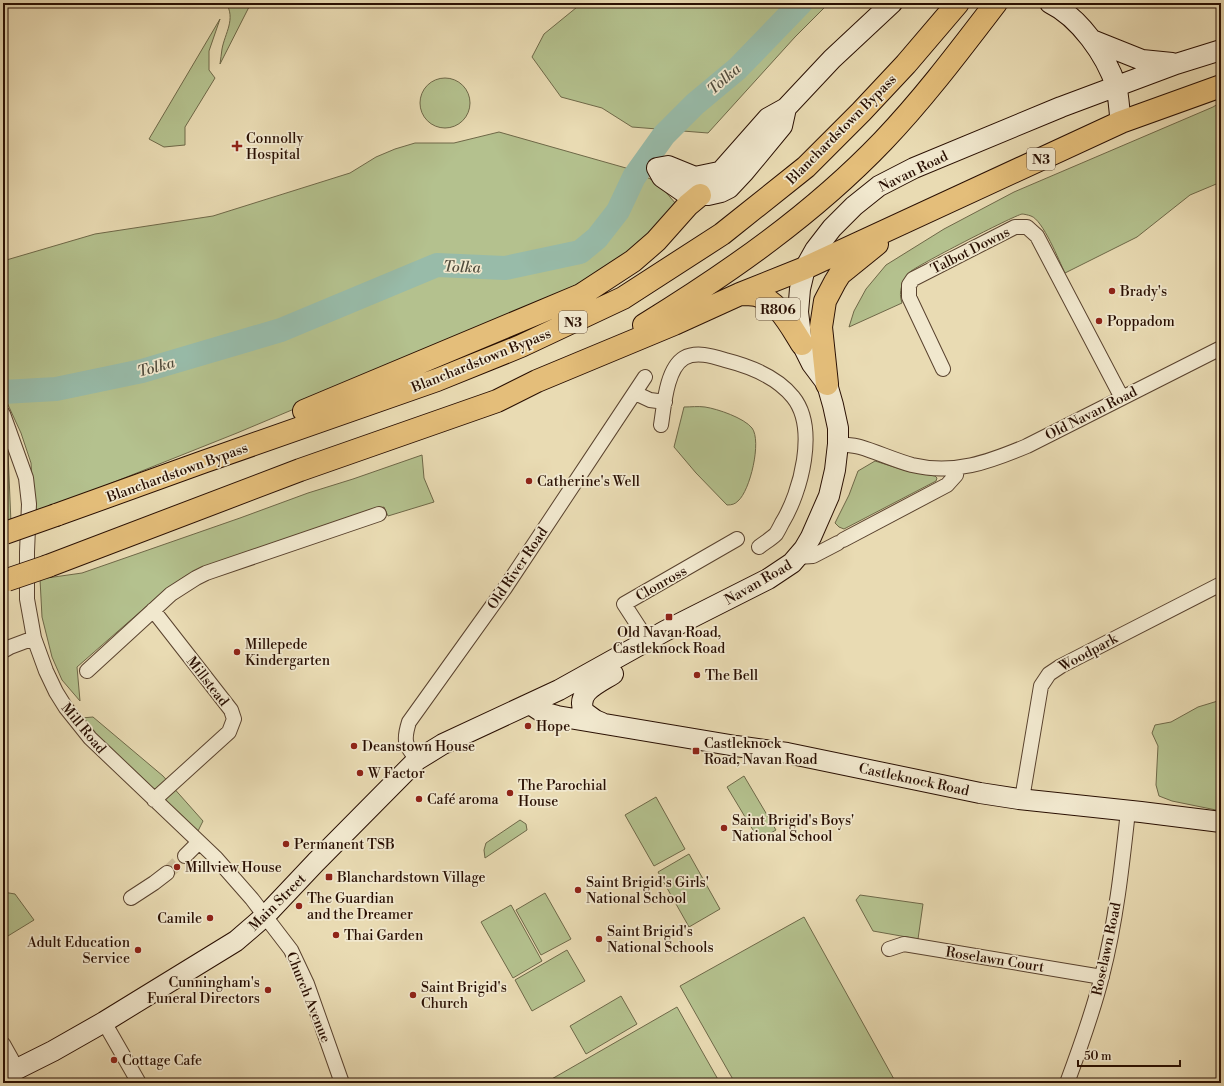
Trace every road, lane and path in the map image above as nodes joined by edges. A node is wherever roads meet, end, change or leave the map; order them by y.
1 (892, 3) edge
2 (958, 3) edge
3 (996, 3) edge
4 (1050, 3) edge
5 (1092, 40) junction
6 (1221, 50) edge
7 (1176, 64) junction
8 (1221, 86) edge
9 (1116, 87) junction
10 (786, 108) junction
11 (1121, 122) junction
12 (719, 172) junction
13 (700, 195) junction
14 (961, 196) junction
15 (805, 268) junction
16 (740, 294) junction
17 (802, 344) junction
18 (1221, 348) edge
19 (943, 369) dead end
20 (645, 377) dead end
21 (537, 381) junction
22 (827, 384) junction
23 (634, 393) junction
24 (1122, 398) junction
25 (665, 402) junction
26 (4, 416) edge
27 (661, 425) dead end
28 (838, 444) junction
29 (957, 468) junction
30 (105, 498) junction
31 (379, 514) dead end
32 (4, 533) edge
33 (737, 539) dead end
34 (759, 546) dead end
35 (798, 557) junction
36 (5, 580) edge
37 (1221, 584) edge
38 (153, 610) junction
39 (34, 638) junction
40 (648, 641) junction
41 (3, 651) edge
42 (87, 671) dead end
43 (530, 704) junction
44 (608, 726) junction
45 (416, 760) junction
46 (1022, 799) junction
47 (154, 800) junction
48 (1128, 811) junction
49 (1221, 822) edge
50 (199, 842) junction
51 (185, 856) tunnel mouth
52 (167, 873) tunnel mouth
53 (131, 898) dead end
54 (265, 916) junction
55 (889, 949) dead end
56 (1102, 977) junction
57 (104, 1022) junction
58 (3, 1044) edge
59 (10, 1072) edge
60 (139, 1083) edge
61 (342, 1083) edge
62 (1067, 1083) edge

1 - 10 main road
2 - 30 highway, Blanchardstown Bypass / N3
3 - 21 highway
4 - 5 main road
5 - 7 main road
5 - 9 main road
6 - 7 main road, Navan Road / R806
7 - 9 main road, Navan Road / R806
8 - 11 highway, N3
9 - 11 main road
9 - 15 main road, Navan Road / R806
10 - 12 main road
10 - 13 main road
11 - 14 highway, N3
12 - 13 main road
12 - 13 main road
13 - 30 highway, N3
14 - 15 highway, N3
14 - 22 highway
15 - 16 highway, N3
15 - 17 main road, Navan Road / R806
16 - 17 highway, R806
16 - 21 highway, N3
17 - 22 main road, Navan Road / R806
18 - 24 street, Old Navan Road
19 - 24 street, Talbot Downs
20 - 23 street, Old River Road
21 - 36 highway, N3, bridge
22 - 28 main road, Navan Road / R806
23 - 25 street
23 - 45 street, Old River Road
24 - 29 street, Old Navan Road
25 - 27 street
25 - 34 street
26 - 39 street, Mill Road
28 - 29 street, Old Navan Road
28 - 35 main road, Navan Road / R806
29 - 35 street
30 - 32 highway, Blanchardstown Bypass / N3, bridge
31 - 38 street
33 - 40 street, Clonross
35 - 40 main road, Navan Road / R806
37 - 46 street, Woodpark
38 - 42 street
38 - 47 street, Millstead
39 - 41 street
39 - 47 street, Mill Road
40 - 43 main road, Navan Road / R806
40 - 44 main road, Castleknock Road / R806
43 - 44 main road, Castleknock Road / R806
43 - 45 main road, Main Street
44 - 46 main road, Castleknock Road / R806
45 - 54 main road, Main Street
46 - 48 main road, Castleknock Road / R806
47 - 50 street, Mill Road
48 - 49 main road, Castleknock Road / R806
48 - 56 street, Roselawn Road
50 - 51 street
50 - 54 street, Mill Road
52 - 53 street
54 - 57 main road, Main Street
54 - 61 street, Church Avenue
55 - 56 street, Roselawn Court
56 - 62 street, Roselawn Road
57 - 59 main road, Main Street
57 - 60 street
58 - 59 street

